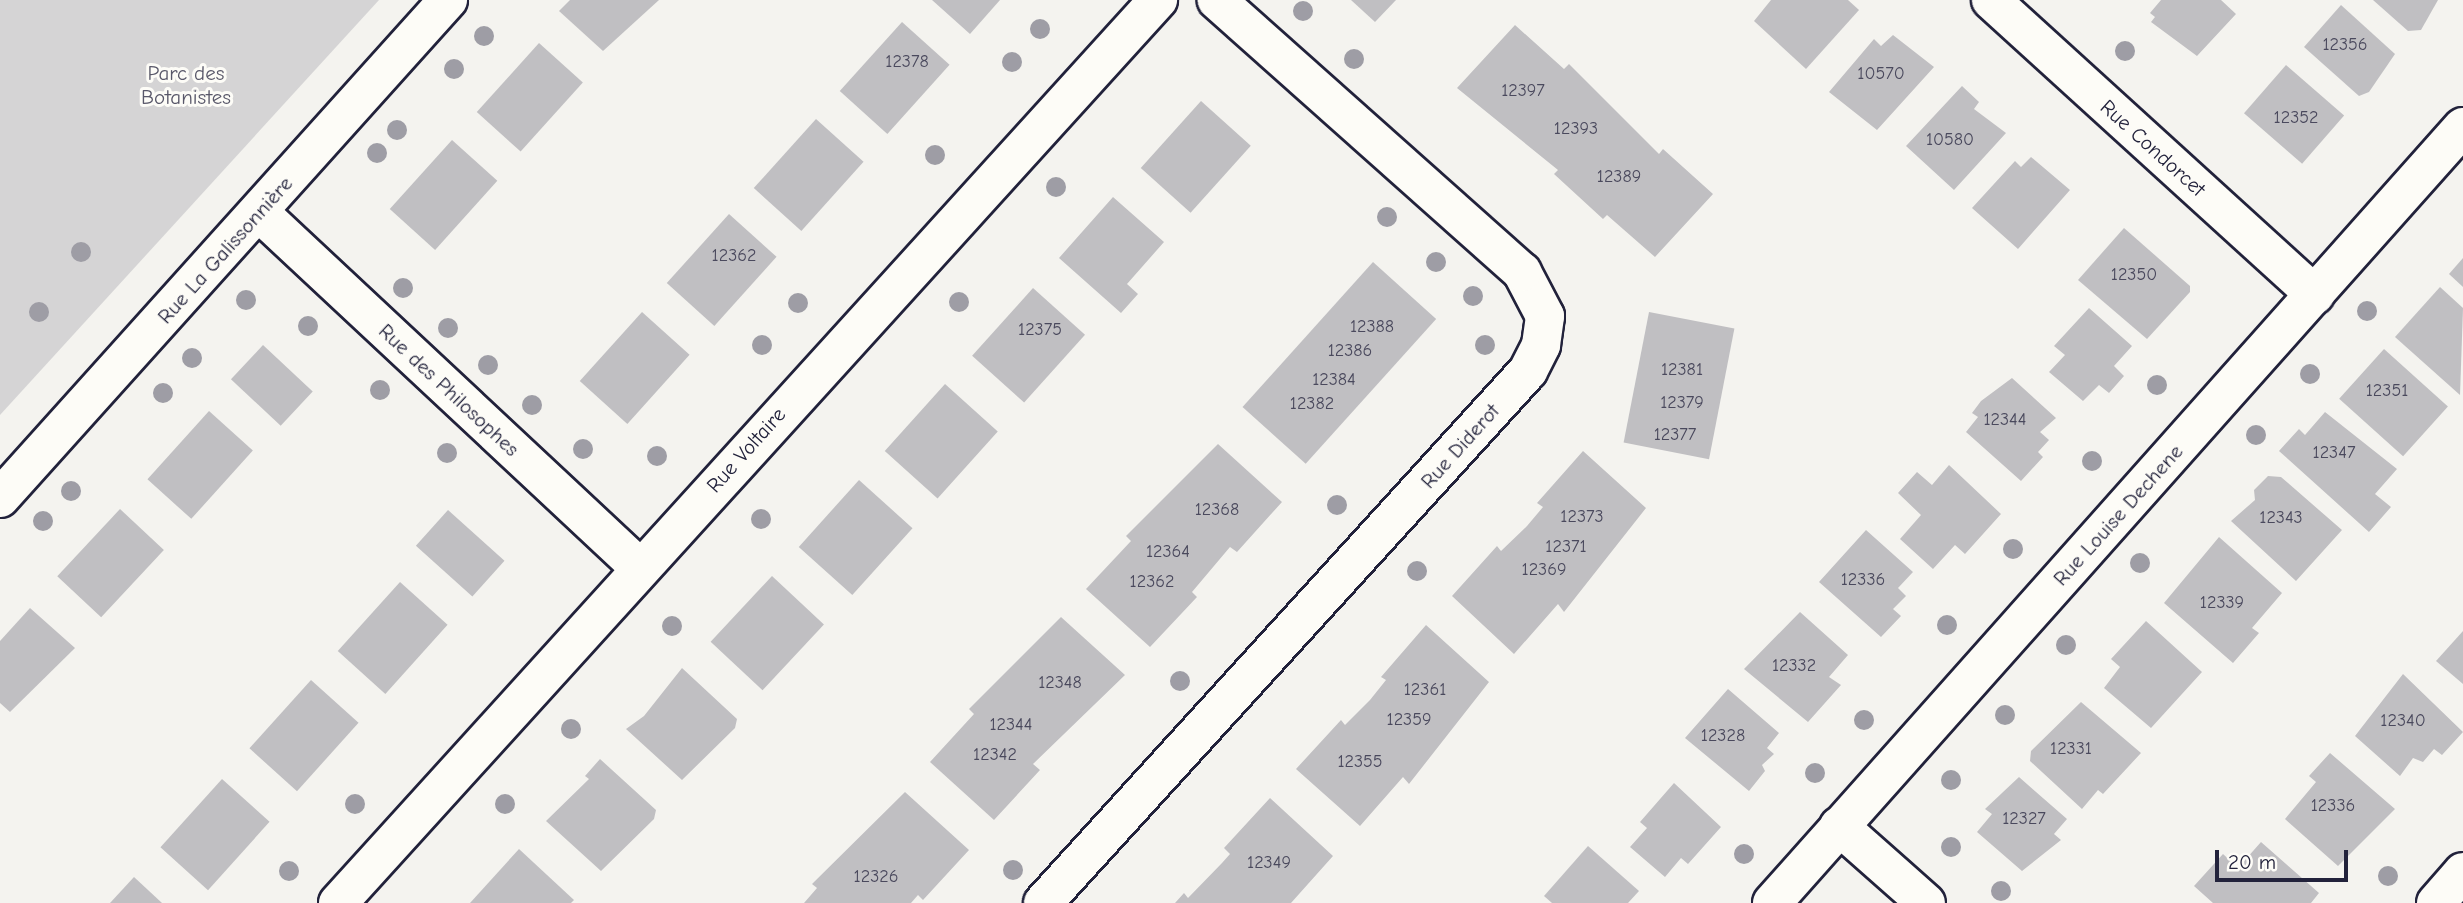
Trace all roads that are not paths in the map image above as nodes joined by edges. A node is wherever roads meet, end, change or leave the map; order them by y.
1 (448, 0) edge
2 (1158, 0) edge
3 (1217, 0) edge
4 (1991, 0) edge
5 (2463, 127) edge
6 (260, 213) junction
7 (2315, 295) junction
8 (0, 498) edge
9 (639, 567) junction
10 (1839, 827) junction
11 (2463, 872) edge
12 (338, 903) edge
13 (1043, 903) edge
14 (1772, 903) edge
15 (1926, 903) edge
16 (2436, 903) edge

1 - 6 street, Rue La Galissonnière
2 - 9 street, Rue Voltaire
3 - 13 street, Rue Diderot
4 - 7 street, Rue Condorcet
5 - 7 street, Rue Louise Dechene
6 - 8 street, Rue La Galissonnière
6 - 9 street, Rue des Philosophes
7 - 10 street, Rue Louise Dechene
9 - 12 street, Rue Voltaire
10 - 14 street, Rue Louise Dechene
10 - 15 street
11 - 16 street

